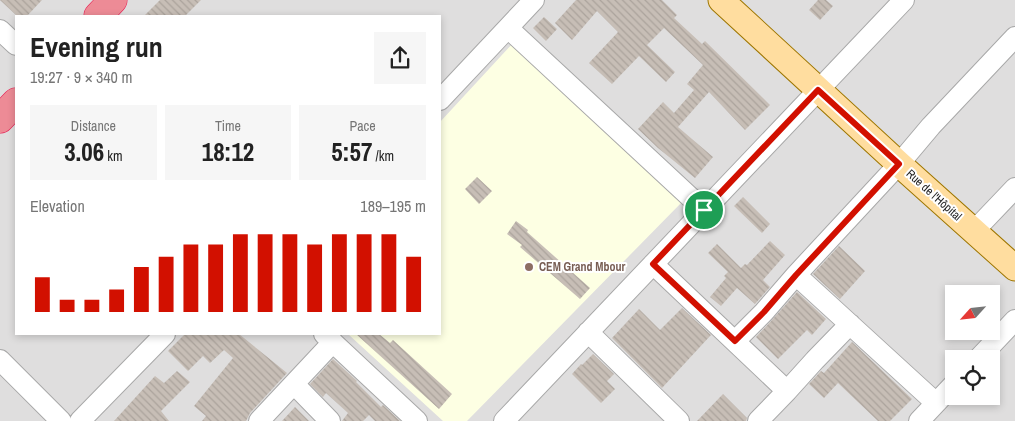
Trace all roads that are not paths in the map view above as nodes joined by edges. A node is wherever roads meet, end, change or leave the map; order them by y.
1 (113, 0) edge
2 (534, 0) edge
3 (904, 0) edge
4 (734, 4) edge
5 (99, 15) edge
6 (508, 28) junction
7 (0, 30) edge
8 (1015, 37) edge
9 (15, 44) edge
10 (818, 90) junction
11 (441, 99) edge
12 (15, 103) edge
13 (0, 119) edge
14 (899, 164) junction
15 (1015, 188) edge
16 (704, 210) junction
17 (974, 231) junction
18 (653, 264) junction
19 (1015, 268) edge
20 (796, 275) junction
21 (1015, 320) edge
22 (850, 324) junction
23 (588, 332) junction
24 (164, 335) edge
25 (329, 338) edge
26 (735, 341) junction
27 (987, 350) edge
28 (0, 360) edge
29 (294, 384) junction
30 (787, 391) junction
31 (945, 394) edge
32 (936, 403) junction
33 (667, 417) edge
34 (61, 421) edge
35 (80, 421) edge
36 (259, 421) edge
37 (330, 421) edge
38 (417, 421) edge
39 (504, 421) edge
40 (758, 421) edge
41 (919, 421) edge

1 - 5 highway
2 - 6 street
3 - 10 street
4 - 10 main road, Rue de l'Hôpital
6 - 11 street
6 - 16 street
7 - 9 street
8 - 14 street
10 - 14 main road, Rue de l'Hôpital
10 - 16 street
12 - 13 highway
14 - 17 main road, Rue de l'Hôpital
14 - 20 street
15 - 17 street
16 - 18 street
17 - 19 main road, Rue de l'Hôpital
18 - 23 street
18 - 26 street
20 - 22 street
20 - 26 street
21 - 27 street
22 - 30 street
22 - 32 street
23 - 33 street
23 - 39 street
24 - 35 street
25 - 29 street
25 - 38 street
26 - 30 street
28 - 34 street
29 - 36 street
29 - 37 street
30 - 40 street
31 - 32 street
32 - 41 street

